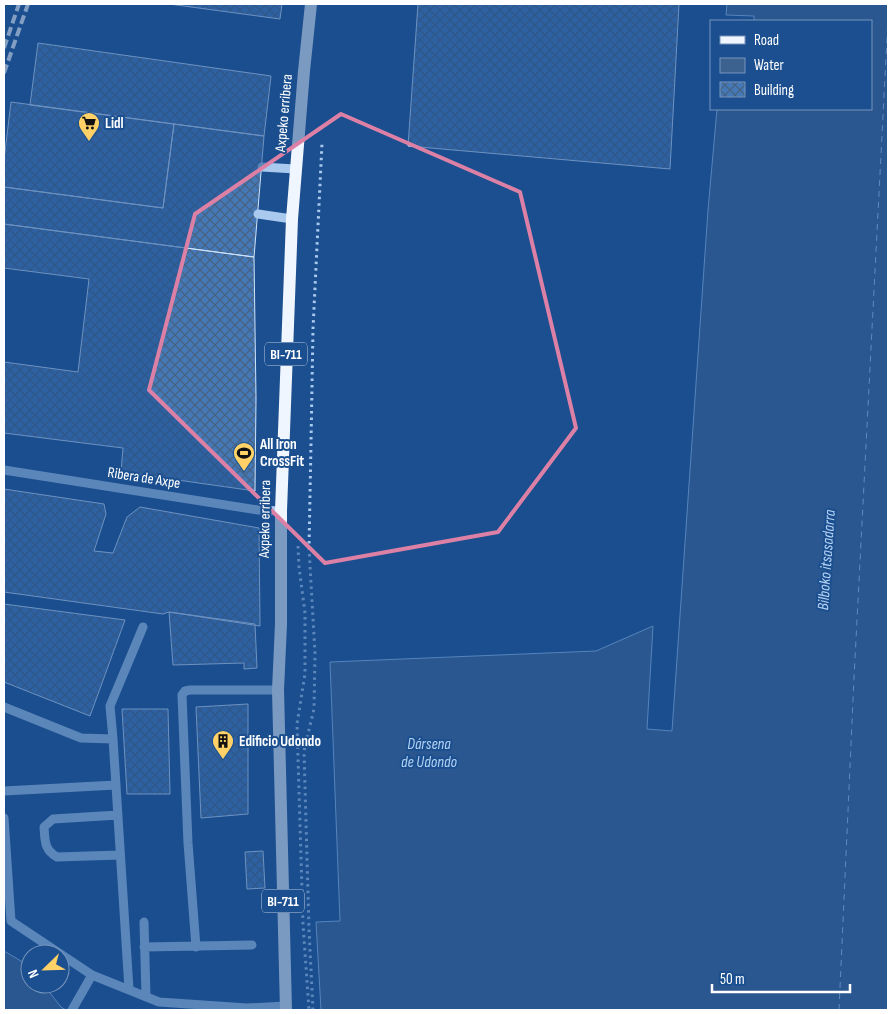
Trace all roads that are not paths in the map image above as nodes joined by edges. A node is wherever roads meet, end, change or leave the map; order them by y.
1 (311, 4) edge
2 (262, 167) dead end
3 (295, 169) junction
4 (258, 214) dead end
5 (292, 219) junction
6 (4, 470) edge
7 (281, 512) junction
8 (143, 627) dead end
9 (278, 690) junction
10 (4, 707) edge
11 (113, 740) junction
12 (116, 785) junction
13 (4, 791) edge
14 (118, 815) junction
15 (4, 818) edge
16 (120, 855) junction
17 (144, 922) dead end
18 (252, 945) dead end
19 (144, 946) junction
20 (196, 947) junction
21 (92, 975) junction
22 (128, 989) junction
23 (146, 997) junction
24 (286, 1008) edge
25 (72, 1010) edge

1 - 3 main road, Axpeko erribera / BI-711
2 - 3 street
3 - 5 main road, Axpeko erribera / BI-711
4 - 5 street
5 - 7 main road, Axpeko erribera / BI-711
6 - 7 street, Ribera de Axpe
7 - 9 main road, Axpeko erribera / BI-711
8 - 11 street
9 - 20 street
9 - 24 main road, Axpeko erribera / BI-711
10 - 11 street
11 - 12 street
12 - 13 street
12 - 14 street
14 - 16 street
14 - 16 street
15 - 21 street
16 - 22 street
17 - 19 street
18 - 20 street
19 - 20 street
19 - 23 street
21 - 22 street
21 - 25 street
22 - 23 street
23 - 24 street

